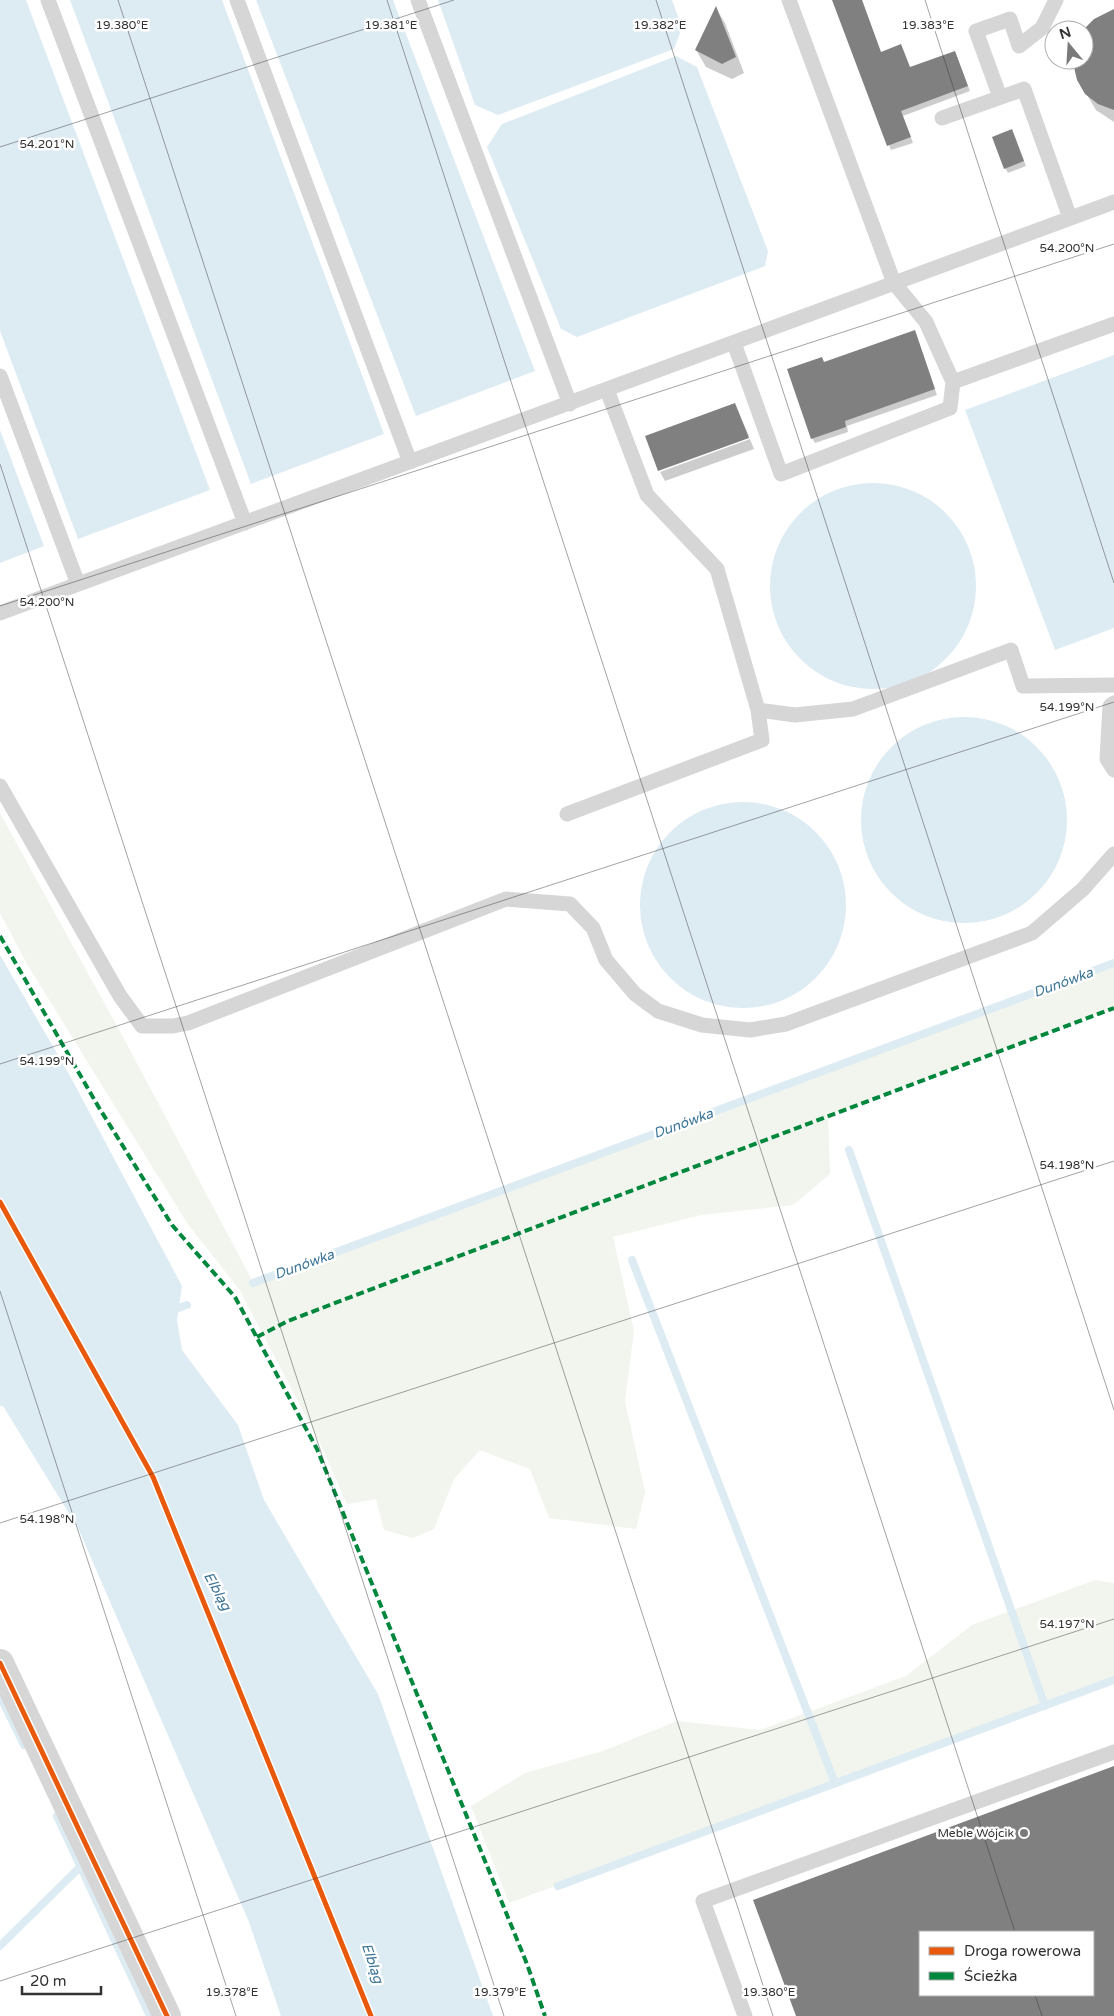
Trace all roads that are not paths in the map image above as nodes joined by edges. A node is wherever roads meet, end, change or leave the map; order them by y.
1 (48, 0) edge
2 (237, 0) edge
3 (418, 0) edge
4 (789, 0) edge
5 (1056, 0) edge
6 (1000, 97) junction
7 (942, 118) dead end
8 (1114, 202) edge
9 (1070, 218) junction
10 (894, 283) junction
11 (1114, 324) edge
12 (734, 343) junction
13 (0, 376) edge
14 (953, 382) junction
15 (607, 390) junction
16 (570, 404) junction
17 (410, 462) junction
18 (245, 523) junction
19 (78, 584) junction
20 (0, 612) edge
21 (1114, 685) edge
22 (1114, 703) edge
23 (758, 710) junction
24 (1114, 770) edge
25 (0, 786) edge
26 (567, 814) dead end
27 (1114, 854) edge
28 (0, 1663) edge
29 (1114, 1752) edge
30 (167, 2016) edge
31 (745, 2016) edge

1 - 18 lane
2 - 17 lane
3 - 16 lane
4 - 10 lane
5 - 6 lane
6 - 7 lane
6 - 9 lane
8 - 9 lane
9 - 10 lane
10 - 12 lane
10 - 14 lane
11 - 14 lane
12 - 14 lane
12 - 15 lane
13 - 19 lane
15 - 16 lane
15 - 23 lane
16 - 17 lane
17 - 18 lane
18 - 19 lane
19 - 20 lane
21 - 23 lane
22 - 24 lane
23 - 26 lane
25 - 27 lane
28 - 30 street
29 - 31 lane

